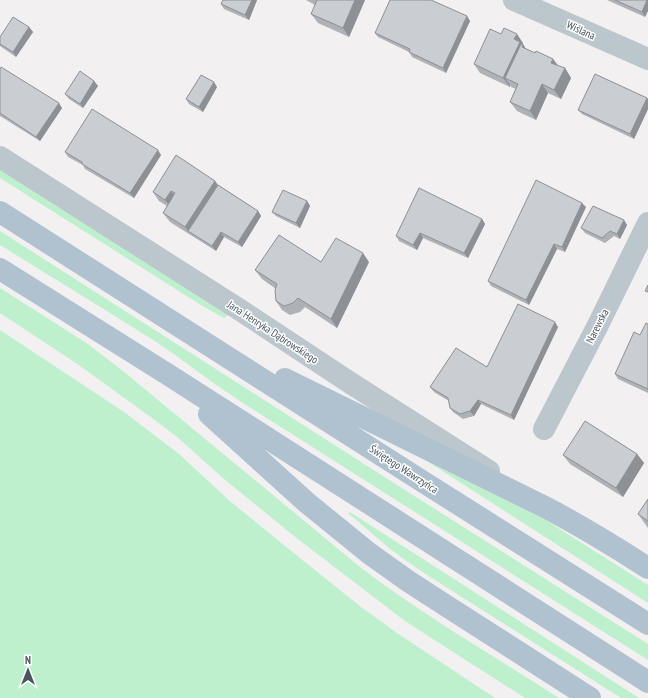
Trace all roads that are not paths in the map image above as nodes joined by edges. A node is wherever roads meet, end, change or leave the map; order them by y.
1 (514, 0) edge
2 (648, 59) edge
3 (0, 157) edge
4 (0, 212) edge
5 (648, 222) edge
6 (0, 269) edge
7 (160, 314) junction
8 (164, 372) junction
9 (544, 429) dead end
10 (545, 507) junction
11 (648, 568) edge
12 (648, 624) edge
13 (648, 682) edge
14 (590, 698) edge

1 - 2 street, Wiślana
3 - 10 street, Jana Henryka Dąbrowskiego
4 - 7 main road
5 - 9 street, Narewska
6 - 8 main road
7 - 10 main road
7 - 12 main road, Świętego Wawrzyńca
8 - 13 main road
8 - 14 main road
10 - 11 main road

